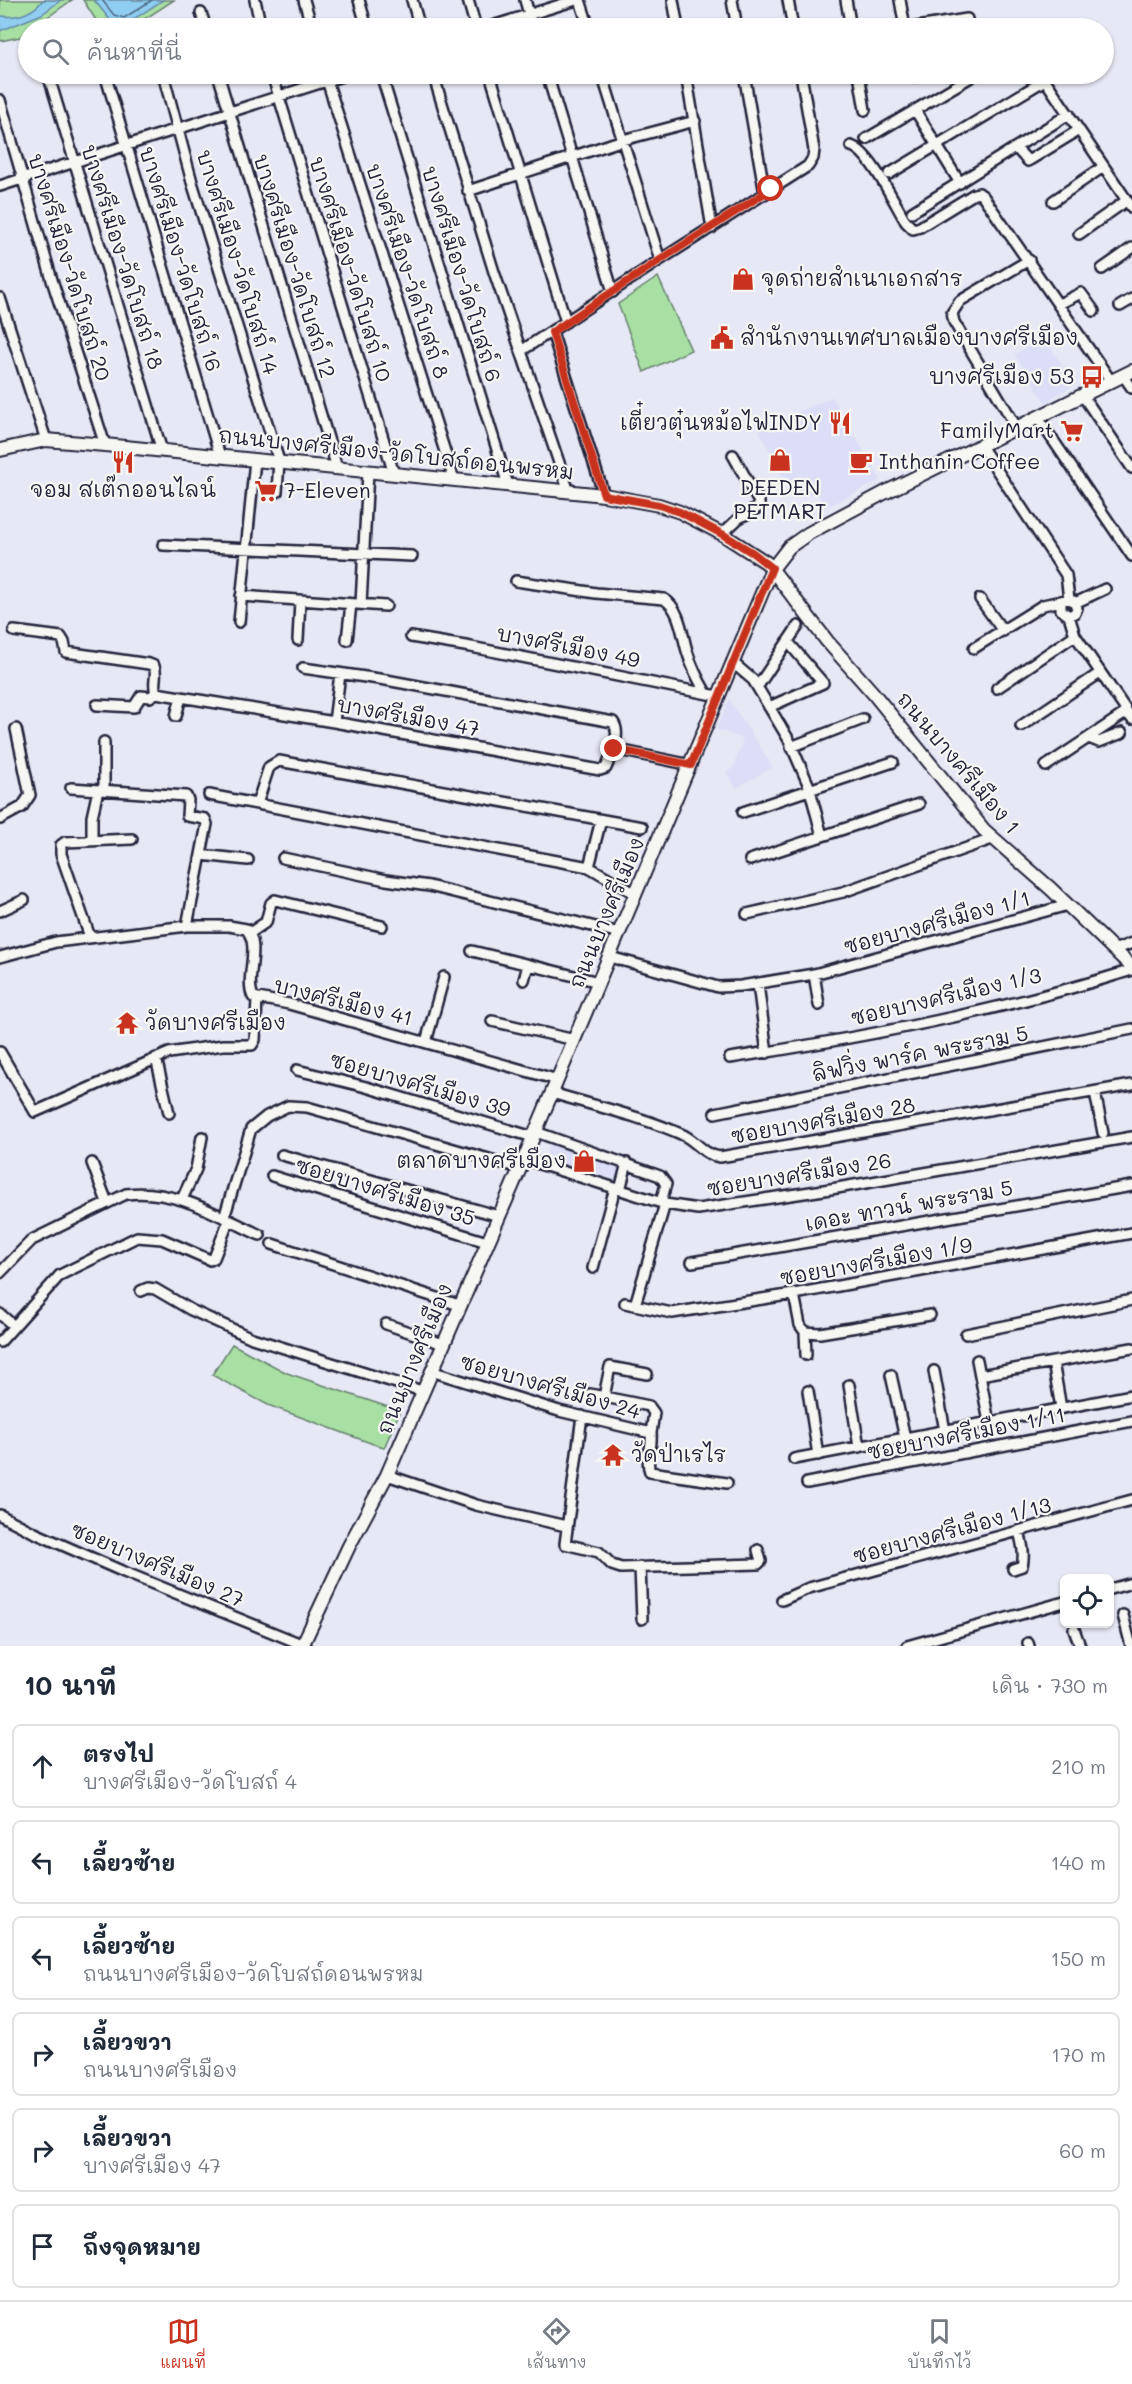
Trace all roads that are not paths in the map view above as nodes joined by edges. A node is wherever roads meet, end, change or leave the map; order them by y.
1 (255, 0) edge
2 (304, 0) edge
3 (359, 0) edge
4 (411, 0) edge
5 (468, 0) edge
6 (525, 0) edge
7 (578, 0) edge
8 (673, 0) edge
9 (732, 0) edge
10 (789, 0) edge
11 (846, 0) edge
12 (900, 0) edge
13 (201, 13) dead end
14 (529, 15) junction
15 (203, 18) edge
16 (259, 18) edge
17 (309, 18) edge
18 (365, 18) edge
19 (417, 18) edge
20 (473, 18) edge
21 (519, 18) edge
22 (530, 18) edge
23 (585, 18) edge
24 (676, 18) edge
25 (735, 18) edge
26 (792, 18) edge
27 (849, 18) edge
28 (903, 18) edge
29 (51, 84) edge
30 (108, 84) edge
31 (166, 84) edge
32 (221, 84) edge
33 (274, 84) edge
34 (308, 84) edge
35 (328, 84) edge
36 (384, 84) edge
37 (436, 84) edge
38 (493, 84) edge
39 (550, 84) edge
40 (606, 84) edge
41 (688, 84) edge
42 (746, 84) edge
43 (803, 84) edge
44 (861, 84) edge
45 (959, 84) edge
46 (1032, 84) edge
47 (1048, 84) edge
48 (277, 96) junction
49 (0, 100) edge
50 (865, 110) dead end
51 (915, 110) junction
52 (229, 112) junction
53 (1069, 114) junction
54 (695, 121) junction
55 (179, 128) junction
56 (1079, 130) junction
57 (866, 139) dead end
58 (622, 140) junction
59 (126, 145) junction
60 (936, 145) junction
61 (851, 146) dead end
62 (1016, 148) junction
63 (572, 157) junction
64 (75, 162) junction
65 (1104, 167) junction
66 (521, 173) junction
67 (889, 174) dead end
68 (22, 178) junction
69 (960, 183) junction
70 (0, 186) edge
71 (468, 191) junction
72 (765, 194) junction
73 (1053, 201) dead end
74 (1129, 204) edge
75 (912, 212) dead end
76 (712, 228) junction
77 (1079, 234) dead end
78 (1132, 248) edge
79 (660, 260) junction
80 (1029, 260) junction
81 (1102, 269) dead end
82 (613, 292) junction
83 (0, 298) edge
84 (1132, 298) edge
85 (1059, 304) junction
86 (1120, 306) dead end
87 (1094, 311) dead end
88 (566, 322) junction
89 (552, 332) junction
90 (521, 351) junction
91 (1128, 373) edge
92 (1111, 381) junction
93 (1132, 388) edge
94 (1083, 396) junction
95 (1038, 418) junction
96 (1017, 428) junction
97 (46, 440) junction
98 (105, 445) junction
99 (981, 446) junction
100 (1132, 447) edge
101 (0, 450) edge
102 (162, 451) junction
103 (1122, 453) junction
104 (733, 455) dead end
105 (220, 456) junction
106 (255, 460) junction
107 (279, 461) junction
108 (337, 468) junction
109 (1132, 468) edge
110 (368, 472) junction
111 (394, 474) junction
112 (454, 480) junction
113 (508, 485) junction
114 (277, 492) dead end
115 (569, 492) junction
116 (604, 495) junction
117 (722, 534) junction
118 (163, 544) dead end
119 (247, 549) junction
120 (364, 553) junction
121 (412, 556) dead end
122 (1132, 556) edge
123 (772, 568) junction
124 (516, 581) dead end
125 (1105, 590) dead end
126 (242, 597) junction
127 (980, 599) dead end
128 (300, 601) junction
129 (1069, 601) junction
130 (351, 604) junction
131 (361, 604) junction
132 (386, 606) dead end
133 (1069, 616) junction
134 (239, 622) dead end
135 (798, 626) dead end
136 (14, 631) dead end
137 (1003, 631) junction
138 (1075, 635) junction
139 (411, 637) dead end
140 (298, 640) dead end
141 (347, 640) dead end
142 (788, 642) junction
143 (974, 648) dead end
144 (732, 662) junction
145 (303, 668) dead end
146 (1100, 673) junction
147 (340, 674) junction
148 (758, 686) junction
149 (997, 688) dead end
150 (156, 693) junction
151 (712, 695) junction
152 (181, 697) junction
153 (97, 705) dead end
154 (769, 707) junction
155 (176, 716) dead end
156 (1130, 716) edge
157 (863, 719) dead end
158 (334, 722) junction
159 (1021, 726) dead end
160 (16, 729) dead end
161 (1122, 733) dead end
162 (1089, 738) junction
163 (104, 742) dead end
164 (791, 747) junction
165 (614, 749) junction
166 (893, 762) dead end
167 (691, 765) junction
168 (1046, 766) dead end
169 (71, 788) dead end
170 (101, 790) junction
171 (810, 790) junction
172 (209, 795) dead end
173 (257, 804) junction
174 (919, 804) dead end
175 (744, 812) dead end
176 (0, 819) edge
177 (601, 820) junction
178 (642, 827) dead end
179 (822, 836) junction
180 (132, 838) dead end
181 (992, 839) junction
182 (92, 840) junction
183 (201, 855) junction
184 (283, 858) dead end
185 (248, 860) dead end
186 (750, 860) dead end
187 (589, 867) junction
188 (636, 894) junction
189 (24, 900) dead end
190 (1068, 906) junction
191 (0, 911) edge
192 (747, 914) dead end
193 (187, 926) junction
194 (382, 926) dead end
195 (250, 933) junction
196 (620, 933) junction
197 (90, 938) junction
198 (1132, 943) edge
199 (1114, 950) junction
200 (472, 951) dead end
201 (0, 957) edge
202 (610, 957) junction
203 (528, 964) junction
204 (1130, 964) edge
205 (814, 974) junction
206 (444, 977) dead end
207 (524, 980) dead end
208 (599, 982) junction
209 (758, 984) junction
210 (257, 999) junction
211 (819, 1005) dead end
212 (492, 1022) dead end
213 (1132, 1029) edge
214 (575, 1040) junction
215 (426, 1042) junction
216 (0, 1052) edge
217 (767, 1053) junction
218 (156, 1058) junction
219 (730, 1058) dead end
220 (3, 1065) edge
221 (297, 1070) dead end
222 (558, 1080) junction
223 (1132, 1085) edge
224 (1095, 1092) junction
225 (552, 1093) junction
226 (169, 1113) dead end
227 (715, 1113) dead end
228 (1103, 1133) dead end
229 (535, 1134) junction
230 (202, 1137) dead end
231 (1132, 1137) edge
232 (282, 1155) dead end
233 (92, 1163) dead end
234 (627, 1163) junction
235 (522, 1164) junction
236 (272, 1176) dead end
237 (1132, 1186) edge
238 (618, 1189) junction
239 (182, 1199) junction
240 (107, 1202) junction
241 (663, 1203) junction
242 (499, 1216) junction
243 (227, 1219) junction
244 (1132, 1233) edge
245 (260, 1235) dead end
246 (487, 1242) junction
247 (272, 1244) dead end
248 (692, 1262) dead end
249 (593, 1268) dead end
250 (0, 1274) edge
251 (141, 1291) dead end
252 (794, 1294) junction
253 (1132, 1300) edge
254 (459, 1305) junction
255 (0, 1314) edge
256 (930, 1315) dead end
257 (386, 1324) dead end
258 (14, 1326) junction
259 (805, 1332) junction
260 (966, 1334) dead end
261 (0, 1342) edge
262 (443, 1344) junction
263 (1132, 1348) edge
264 (806, 1355) dead end
265 (977, 1360) dead end
266 (1053, 1362) junction
267 (431, 1371) junction
268 (934, 1371) dead end
269 (647, 1374) dead end
270 (980, 1375) junction
271 (891, 1376) dead end
272 (849, 1385) dead end
273 (422, 1391) junction
274 (808, 1391) dead end
275 (590, 1394) dead end
276 (1132, 1395) edge
277 (604, 1397) junction
278 (1061, 1408) junction
279 (582, 1416) junction
280 (1132, 1421) edge
281 (989, 1422) junction
282 (945, 1431) junction
283 (651, 1433) junction
284 (905, 1438) junction
285 (859, 1447) junction
286 (818, 1455) junction
287 (794, 1460) dead end
288 (387, 1474) junction
289 (727, 1483) dead end
290 (807, 1484) dead end
291 (1132, 1500) edge
292 (0, 1515) edge
293 (566, 1526) junction
294 (1019, 1531) junction
295 (758, 1550) dead end
296 (640, 1567) junction
297 (1013, 1569) dead end
298 (1132, 1583) edge
299 (1114, 1588) edge
300 (782, 1600) dead end
301 (1060, 1603) edge
302 (1123, 1615) dead end
303 (642, 1619) dead end
304 (1074, 1629) dead end
305 (304, 1646) edge
306 (907, 1646) edge
307 (1080, 1646) edge
308 (1131, 1646) edge

1 - 16 street
2 - 17 street
3 - 18 street
4 - 19 street
5 - 20 street
6 - 14 street
7 - 14 street
7 - 23 street
8 - 24 street
9 - 25 street
10 - 26 street
11 - 27 street
12 - 28 street
13 - 15 street
14 - 21 street
14 - 22 street
29 - 64 street, บางศรีเมือง-วัดโบสถ์ 18
30 - 59 street, บางศรีเมือง-วัดโบสถ์ 16
31 - 55 street, บางศรีเมือง-วัดโบสถ์ 14
32 - 52 street, บางศรีเมือง-วัดโบสถ์ 12
33 - 48 street, บางศรีเมือง-วัดโบสถ์ 10
34 - 48 street
35 - 112 street, บางศรีเมือง-วัดโบสถ์ 8
36 - 113 street, บางศรีเมือง-วัดโบสถ์ 6
37 - 71 street
38 - 66 street
39 - 63 street
40 - 58 street
41 - 54 street
42 - 72 street
43 - 72 street
44 - 50 street
45 - 51 street
46 - 60 street
47 - 53 street
48 - 52 street
48 - 111 street, บางศรีเมือง-วัดโบสถ์ 10
49 - 68 street, บางศรีเมือง-วัดโบสถ์ 20
51 - 57 street
51 - 60 street
52 - 55 street
52 - 108 street, บางศรีเมือง-วัดโบสถ์ 12
53 - 56 street
53 - 62 street
54 - 58 street
54 - 76 street
55 - 59 street
55 - 107 street, บางศรีเมือง-วัดโบสถ์ 14
56 - 62 street
56 - 65 street
58 - 63 street
58 - 79 street
59 - 64 street
59 - 105 street, บางศรีเมือง-วัดโบสถ์ 16
60 - 67 street
60 - 69 street
61 - 80 street
62 - 69 street
63 - 66 street
63 - 82 street
64 - 68 street
64 - 102 street, บางศรีเมือง-วัดโบสถ์ 18
65 - 73 street
65 - 74 street
66 - 71 street
66 - 88 street
68 - 70 street
68 - 98 street, บางศรีเมือง-วัดโบสถ์ 20
69 - 75 street
71 - 90 street
72 - 76 street
74 - 77 street
76 - 79 street
78 - 81 street
79 - 82 street
80 - 85 street
80 - 96 street
82 - 88 street
83 - 97 street
84 - 86 street
85 - 87 street
85 - 92 street
88 - 89 street
89 - 90 street
89 - 116 street
90 - 115 street
91 - 92 street, ถนนบางศรีเมือง
91 - 93 street
92 - 94 street, ถนนบางศรีเมือง
94 - 95 street, ถนนบางศรีเมือง
94 - 103 street
95 - 96 street, ถนนบางศรีเมือง
95 - 122 street
96 - 99 street, ถนนบางศรีเมือง
97 - 98 street, ถนนบางศรีเมือง-วัดโบสถ์ดอนพรหม
97 - 101 street, ถนนบางศรีเมือง-วัดโบสถ์ดอนพรหม
98 - 102 street, ถนนบางศรีเมือง-วัดโบสถ์ดอนพรหม
99 - 123 street, ถนนบางศรีเมือง
99 - 129 street
100 - 103 street
102 - 105 street, ถนนบางศรีเมือง-วัดโบสถ์ดอนพรหม
103 - 109 street
104 - 117 street
105 - 106 street, ถนนบางศรีเมือง-วัดโบสถ์ดอนพรหม
106 - 107 street, ถนนบางศรีเมือง-วัดโบสถ์ดอนพรหม
106 - 119 street
107 - 108 street, ถนนบางศรีเมือง-วัดโบสถ์ดอนพรหม
107 - 114 street
108 - 110 street, ถนนบางศรีเมือง-วัดโบสถ์ดอนพรหม
110 - 111 street, ถนนบางศรีเมือง-วัดโบสถ์ดอนพรหม
110 - 120 street
111 - 112 street, ถนนบางศรีเมือง-วัดโบสถ์ดอนพรหม
112 - 113 street, ถนนบางศรีเมือง-วัดโบสถ์ดอนพรหม
113 - 115 street, ถนนบางศรีเมือง-วัดโบสถ์ดอนพรหม
115 - 116 street, ถนนบางศรีเมือง-วัดโบสถ์ดอนพรหม
116 - 117 street, ถนนบางศรีเมือง-วัดโบสถ์ดอนพรหม
117 - 123 street, ถนนบางศรีเมือง-วัดโบสถ์ดอนพรหม
118 - 119 street
119 - 120 street
119 - 126 street
120 - 121 street
120 - 131 street
123 - 144 street, ถนนบางศรีเมือง
123 - 181 street, ถนนบางศรีเมือง 1
124 - 151 street
125 - 129 street
126 - 128 street
126 - 134 street
127 - 137 street
128 - 130 street
128 - 140 street
129 - 133 street
129 - 133 street
129 - 137 street
130 - 131 street
130 - 141 street
131 - 132 street
133 - 138 street
135 - 142 street
136 - 150 street
137 - 143 street
138 - 146 street
138 - 149 street
139 - 151 street, บางศรีเมือง 49
142 - 148 street
142 - 154 street
144 - 148 street
144 - 151 street, ถนนบางศรีเมือง
145 - 147 street
146 - 156 street
146 - 159 street
147 - 158 street
147 - 165 street
148 - 154 street
150 - 152 street, บางศรีเมือง 47
150 - 153 street
151 - 167 street, ถนนบางศรีเมือง
152 - 155 street
152 - 158 street, บางศรีเมือง 47
154 - 164 street
156 - 162 street
157 - 164 street
158 - 165 street, บางศรีเมือง 47
160 - 176 street
161 - 162 street
162 - 168 street
163 - 170 street
164 - 171 street
165 - 167 street
166 - 171 street
167 - 188 street, ถนนบางศรีเมือง
169 - 170 street
170 - 182 street
170 - 183 street
171 - 175 street
171 - 179 street
172 - 173 street
173 - 177 street
173 - 187 street
174 - 179 street
177 - 178 street
177 - 187 street
179 - 186 street
180 - 182 street
181 - 190 street, ถนนบางศรีเมือง 1
181 - 192 street
182 - 197 street
183 - 185 street
183 - 193 street
184 - 196 street
187 - 188 street
188 - 196 street, ถนนบางศรีเมือง
189 - 191 street
190 - 199 street, ถนนบางศรีเมือง 1
190 - 205 street, ซอยบางศรีเมือง 1/1
193 - 195 street
193 - 197 street
194 - 195 street
195 - 210 street, บางศรีเมือง 41
196 - 202 street, ถนนบางศรีเมือง
197 - 201 street
198 - 199 street
199 - 204 street, ถนนบางศรีเมือง 1
200 - 203 street
202 - 208 street, ถนนบางศรีเมือง
202 - 209 street, ซอยบางศรีเมือง 1/1
203 - 207 street
203 - 208 street
204 - 217 street, ซอยบางศรีเมือง 1/3
205 - 209 street, ซอยบางศรีเมือง 1/1
205 - 211 street
206 - 215 street
208 - 214 street, ถนนบางศรีเมือง
209 - 217 street
210 - 215 street, บางศรีเมือง 41
210 - 218 street
212 - 214 street
213 - 227 street, ลิฟวิ่ง พาร์ค พระราม 5
214 - 222 street, ถนนบางศรีเมือง
215 - 222 street, บางศรีเมือง 41
216 - 220 street
217 - 219 street, ซอยบางศรีเมือง 1/3
218 - 220 street
218 - 226 street
221 - 229 street, ซอยบางศรีเมือง 39
222 - 225 street, ถนนบางศรีเมือง
223 - 224 street, ซอยบางศรีเมือง 28
224 - 225 street, ซอยบางศรีเมือง 28
224 - 228 street
225 - 229 street, ถนนบางศรีเมือง
229 - 234 street, ซอยบางศรีเมือง 39
229 - 235 street, ถนนบางศรีเมือง
230 - 239 street
231 - 241 street, ซอยบางศรีเมือง 26
232 - 242 street
233 - 240 street
234 - 238 street
234 - 241 street, ซอยบางศรีเมือง 39
235 - 238 street, ซอยบางศรีเมือง 26
235 - 242 street, ถนนบางศรีเมือง
235 - 243 street, ซอยบางศรีเมือง 26
236 - 246 street, ซอยบางศรีเมือง 35
237 - 248 street, เดอะ ทาวน์ พระราม 5
238 - 241 street, ซอยบางศรีเมือง 26
238 - 249 street
239 - 240 street
239 - 243 street
240 - 250 street
241 - 252 street, ซอยบางศรีเมือง 1/9
242 - 246 street, ถนนบางศรีเมือง
243 - 245 street
243 - 258 street, ซอยบางศรีเมือง 26
244 - 252 street, ซอยบางศรีเมือง 1/9
246 - 254 street, ถนนบางศรีเมือง
247 - 254 street
251 - 273 street
252 - 259 street
253 - 260 street
254 - 262 street, ถนนบางศรีเมือง
255 - 258 street
256 - 259 street
257 - 262 street
258 - 261 street
259 - 264 street
262 - 267 street, ถนนบางศรีเมือง
263 - 266 street
265 - 270 street
266 - 270 street
266 - 278 street
267 - 273 street, ถนนบางศรีเมือง
267 - 279 street, ซอยบางศรีเมือง 24
268 - 282 street
269 - 277 street
270 - 281 street
271 - 284 street
272 - 285 street
273 - 288 street, ถนนบางศรีเมือง
274 - 286 street
275 - 277 street
276 - 278 street
277 - 283 street
278 - 281 street
279 - 283 street, ซอยบางศรีเมือง 24
279 - 293 street
280 - 290 street, ซอยบางศรีเมือง 1/11
281 - 282 street
282 - 284 street
283 - 289 street, ซอยบางศรีเมือง 24
284 - 285 street
285 - 286 street
286 - 287 street
288 - 293 street
288 - 305 street, ถนนบางศรีเมือง
291 - 294 street, ซอยบางศรีเมือง 1/13
292 - 305 street, ซอยบางศรีเมือง 27
293 - 296 street
294 - 297 street
294 - 300 street, ซอยบางศรีเมือง 1/13
295 - 296 street
296 - 303 street
298 - 299 street
301 - 306 street
302 - 308 street
304 - 307 street

